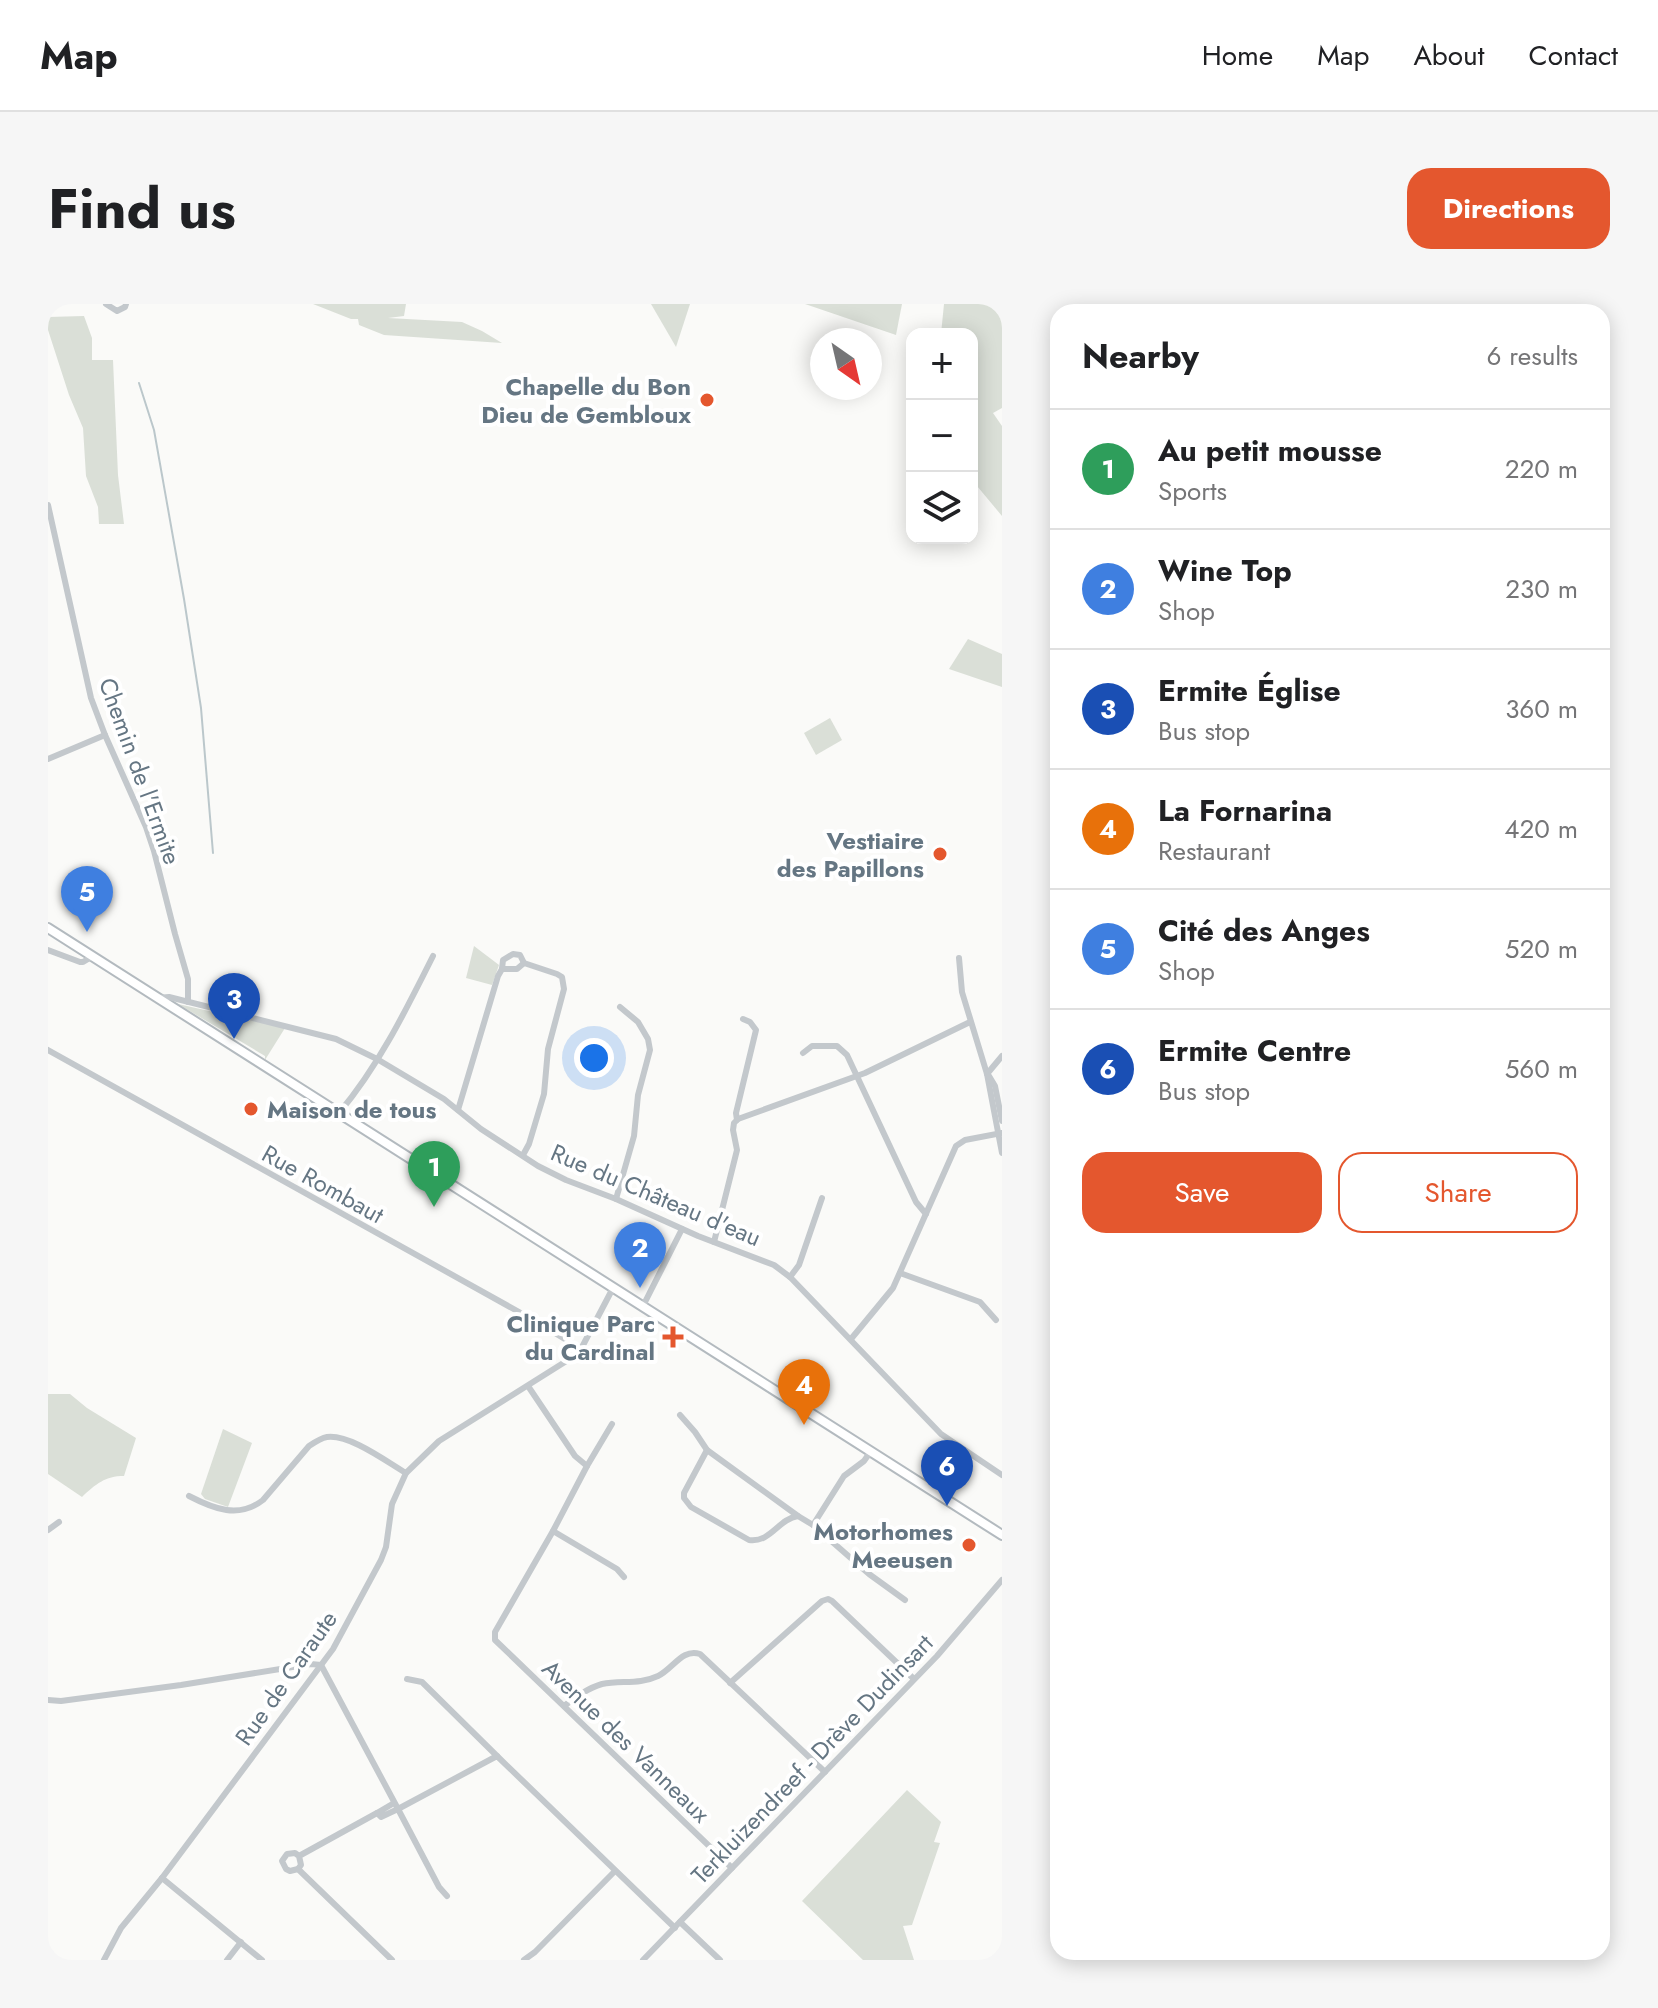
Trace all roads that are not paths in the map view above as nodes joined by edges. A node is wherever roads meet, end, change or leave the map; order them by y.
1 (106, 304) edge
2 (126, 304) edge
3 (48, 505) edge
4 (105, 735) junction
5 (48, 759) edge
6 (48, 928) edge
7 (75, 945) junction
8 (48, 950) edge
9 (64, 956) junction
10 (93, 956) junction
11 (433, 956) dead end
12 (959, 958) dead end
13 (524, 963) junction
14 (502, 969) junction
15 (157, 998) junction
16 (188, 1002) junction
17 (620, 1007) dead end
18 (743, 1019) dead end
19 (970, 1022) junction
20 (48, 1050) edge
21 (803, 1053) dead end
22 (1002, 1056) edge
23 (377, 1059) junction
24 (987, 1074) junction
25 (856, 1077) junction
26 (458, 1110) junction
27 (339, 1113) junction
28 (739, 1118) junction
29 (1000, 1124) edge
30 (1000, 1134) edge
31 (1002, 1153) edge
32 (523, 1155) junction
33 (822, 1198) dead end
34 (616, 1199) junction
35 (926, 1214) junction
36 (682, 1229) junction
37 (714, 1242) junction
38 (900, 1273) junction
39 (790, 1277) junction
40 (613, 1288) junction
41 (643, 1306) junction
42 (996, 1320) dead end
43 (851, 1339) junction
44 (581, 1349) junction
45 (528, 1386) junction
46 (680, 1415) dead end
47 (612, 1424) dead end
48 (707, 1450) junction
49 (871, 1451) junction
50 (587, 1466) junction
51 (406, 1473) junction
52 (1002, 1475) edge
53 (189, 1496) dead end
54 (798, 1516) junction
55 (59, 1522) dead end
56 (813, 1525) junction
57 (48, 1530) edge
58 (553, 1531) junction
59 (1002, 1535) edge
60 (624, 1577) dead end
61 (1002, 1580) edge
62 (905, 1600) dead end
63 (321, 1665) junction
64 (407, 1679) dead end
65 (914, 1679) junction
66 (730, 1683) junction
67 (48, 1700) edge
68 (564, 1706) junction
69 (497, 1756) junction
70 (825, 1772) junction
71 (396, 1806) junction
72 (299, 1856) junction
73 (732, 1868) junction
74 (298, 1869) junction
75 (615, 1871) junction
76 (162, 1878) junction
77 (447, 1896) dead end
78 (677, 1925) junction
79 (241, 1942) junction
80 (104, 1960) edge
81 (227, 1960) edge
82 (262, 1960) edge
83 (392, 1960) edge
84 (524, 1960) edge
85 (643, 1960) edge
86 (720, 1960) edge

1 - 2 street
3 - 4 street, Chemin de l'Ermite
4 - 5 street
4 - 16 street, Chemin de l'Ermite
6 - 7 main road
7 - 9 street
7 - 10 main road
8 - 9 street
9 - 10 street
10 - 15 main road
11 - 23 street
12 - 19 street
13 - 14 street
13 - 14 street
13 - 32 street
14 - 26 street
15 - 16 street, Rue du Château d'eau
15 - 27 main road
16 - 23 street, Rue du Château d'eau
17 - 34 street
18 - 28 street
19 - 24 street
19 - 25 street
20 - 44 street, Rue Rombaut
21 - 25 street
22 - 24 street
23 - 26 street, Rue du Château d'eau
23 - 27 street
24 - 29 street
25 - 28 street
25 - 35 street
26 - 32 street, Rue du Château d'eau
27 - 40 main road
28 - 37 street
29 - 30 street
30 - 31 street
30 - 35 street
32 - 34 street, Rue du Château d'eau
33 - 39 street
34 - 36 street, Rue du Château d'eau
35 - 38 street
36 - 37 street, Rue du Château d'eau
36 - 41 street
37 - 39 street, Rue du Château d'eau
38 - 42 street
38 - 43 street
39 - 43 street, Rue du Château d'eau
40 - 41 main road
40 - 44 street, Rue de Caraute
41 - 49 main road
43 - 52 street, Rue du Château d'eau
44 - 45 street, Rue de Caraute
45 - 50 street
45 - 51 street, Rue de Caraute
46 - 48 street
47 - 50 street
48 - 54 street
48 - 54 street
49 - 56 street
49 - 59 main road
50 - 58 street
51 - 53 street
51 - 63 street, Rue de Caraute
54 - 56 street
55 - 57 street
56 - 62 street
58 - 60 street
58 - 68 street, Avenue des Vanneaux
61 - 65 street, Terkluizendreef - Drève Dudinsart
63 - 67 street
63 - 71 street
63 - 76 street, Rue de Caraute
64 - 69 street
65 - 66 street
65 - 70 street, Terkluizendreef - Drève Dudinsart
66 - 68 street
66 - 70 street
68 - 73 street, Avenue des Vanneaux
69 - 71 street
69 - 75 street
70 - 73 street, Terkluizendreef - Drève Dudinsart
71 - 72 street
71 - 77 street
72 - 74 street
72 - 74 street
73 - 78 street, Terkluizendreef - Drève Dudinsart
74 - 83 street
75 - 78 street
75 - 84 street
76 - 79 street
76 - 80 street, Rue de Caraute
78 - 85 street, Terkluizendreef - Drève Dudinsart
78 - 86 street
79 - 81 street
79 - 82 street

